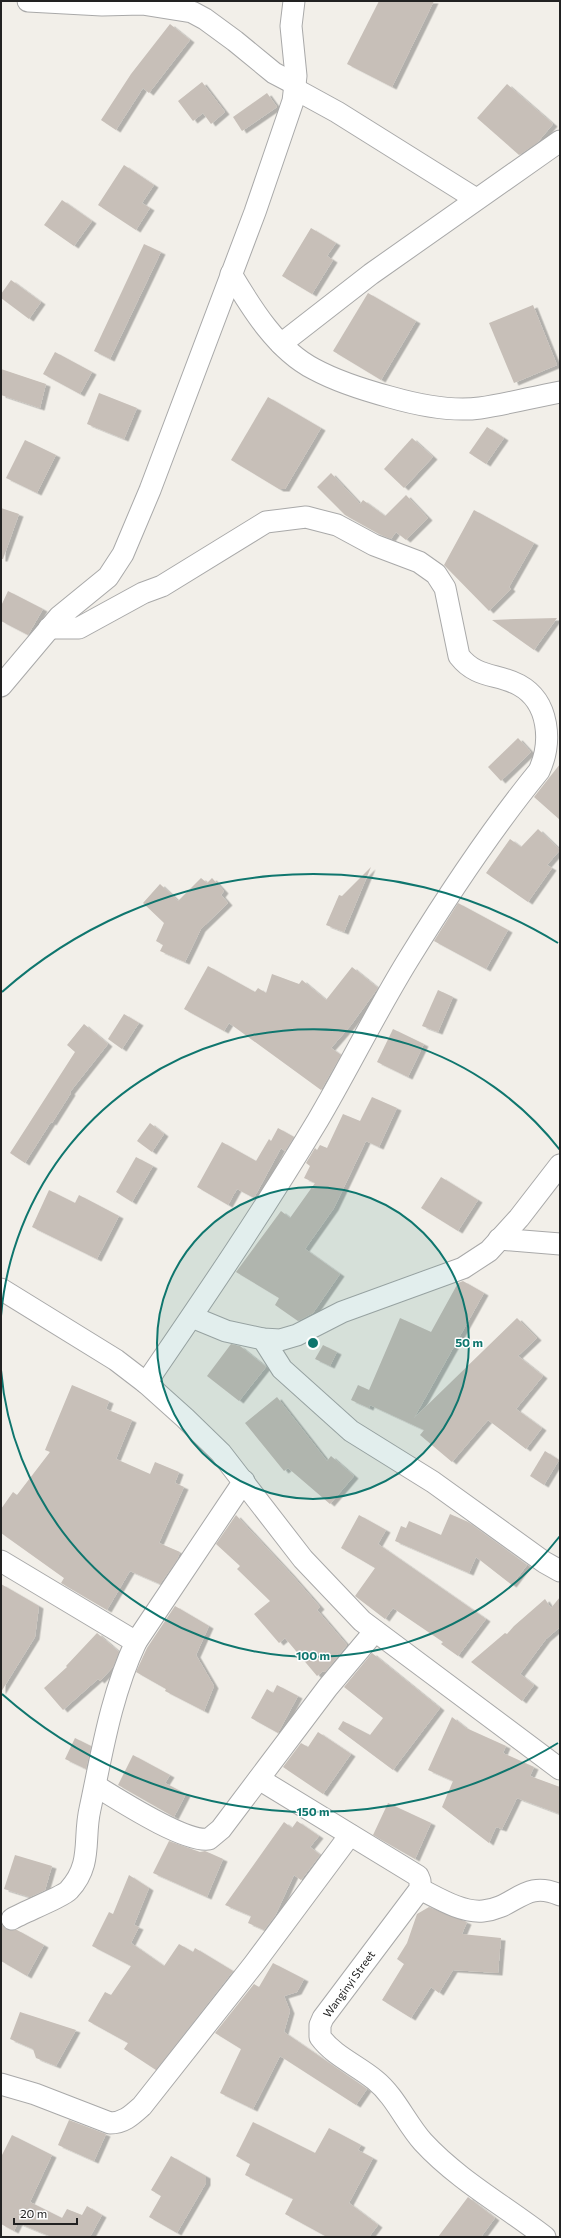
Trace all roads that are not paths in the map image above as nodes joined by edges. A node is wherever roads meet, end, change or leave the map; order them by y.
1 (28, 1) edge
2 (294, 1) edge
3 (295, 86) junction
4 (560, 141) edge
5 (476, 199) junction
6 (231, 274) junction
7 (281, 344) junction
8 (560, 392) edge
9 (50, 628) junction
10 (1, 686) edge
11 (551, 714) edge
12 (560, 1165) edge
13 (499, 1239) junction
14 (560, 1244) edge
15 (1, 1289) edge
16 (192, 1317) junction
17 (263, 1339) junction
18 (146, 1383) junction
19 (244, 1481) junction
20 (1, 1561) edge
21 (560, 1571) edge
22 (375, 1631) junction
23 (136, 1642) junction
24 (560, 1767) edge
25 (259, 1779) junction
26 (96, 1786) junction
27 (350, 1835) junction
28 (420, 1889) junction
29 (560, 1895) edge
30 (12, 1919) dead end
31 (1, 2084) edge
32 (545, 2237) edge

1 - 3 street
2 - 3 street
3 - 5 street
3 - 6 street
4 - 5 street
5 - 7 street
6 - 7 street
6 - 9 street
7 - 8 street
9 - 10 street
9 - 11 street
11 - 16 street
12 - 13 street
13 - 14 street
13 - 17 street
15 - 18 street
16 - 17 street
16 - 18 street
17 - 21 street
18 - 19 street
19 - 22 street
19 - 23 street
20 - 23 street
22 - 24 street
22 - 25 street
23 - 26 street
25 - 26 street
25 - 27 street
26 - 30 street
27 - 28 street
27 - 31 street
28 - 29 street
28 - 32 street, Wanginyi Street

